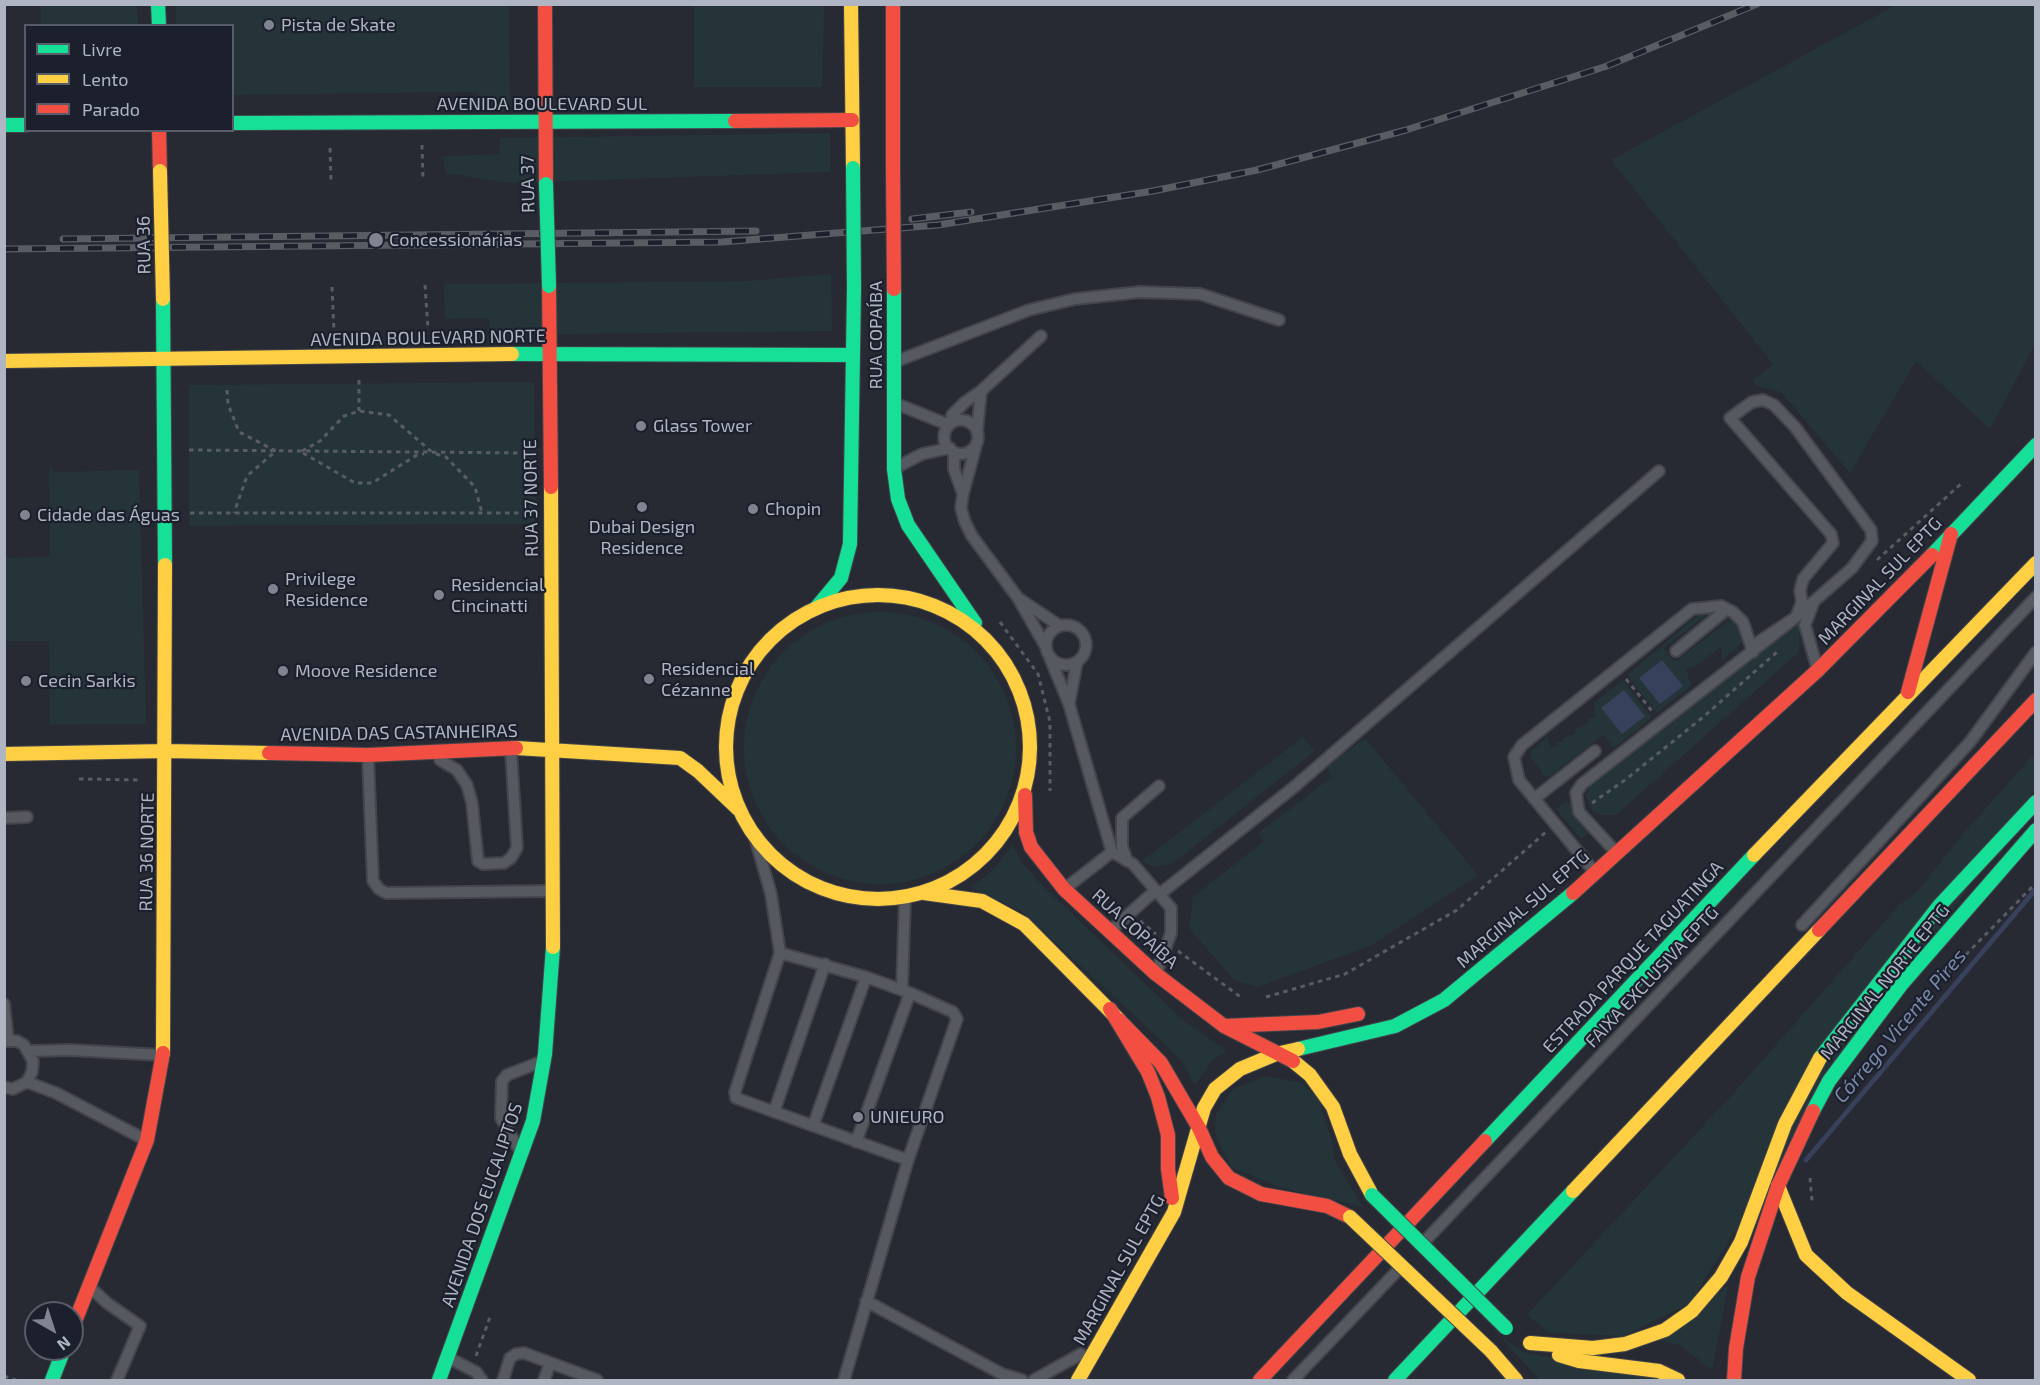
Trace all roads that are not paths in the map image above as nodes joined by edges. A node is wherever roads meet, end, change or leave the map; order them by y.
1 (158, 4) edge
2 (545, 4) edge
3 (851, 4) edge
4 (893, 4) edge
5 (159, 24) edge
6 (852, 120) junction
7 (544, 121) junction
8 (234, 123) edge
9 (4, 125) edge
10 (24, 125) edge
11 (159, 132) edge
12 (1279, 320) dead end
13 (1041, 336) dead end
14 (547, 354) junction
15 (853, 355) junction
16 (163, 358) junction
17 (4, 361) edge
18 (894, 362) junction
19 (981, 391) junction
20 (894, 402) junction
21 (950, 424) junction
22 (977, 437) junction
23 (2036, 445) edge
24 (952, 450) junction
25 (894, 469) junction
26 (1659, 471) dead end
27 (963, 494) junction
28 (1951, 534) junction
29 (2036, 563) edge
30 (2036, 597) edge
31 (1018, 598) junction
32 (1813, 604) junction
33 (816, 608) junction
34 (1727, 609) junction
35 (1796, 617) junction
36 (1060, 626) junction
37 (986, 638) junction
38 (1752, 649) junction
39 (1676, 651) dead end
40 (1048, 652) junction
41 (2036, 652) edge
42 (1077, 662) junction
43 (1818, 670) junction
44 (1907, 694) junction
45 (2036, 700) edge
46 (1069, 704) junction
47 (2027, 731) dead end
48 (511, 748) junction
49 (554, 750) junction
50 (166, 751) junction
51 (1596, 751) dead end
52 (423, 753) junction
53 (4, 754) edge
54 (368, 755) junction
55 (1957, 784) junction
56 (1024, 791) junction
57 (1534, 799) junction
58 (2036, 802) edge
59 (738, 810) junction
60 (27, 817) dead end
61 (4, 818) edge
62 (2036, 830) edge
63 (755, 838) junction
64 (1111, 849) junction
65 (1616, 852) junction
66 (1127, 861) junction
67 (1595, 872) junction
68 (1064, 889) junction
69 (554, 891) junction
70 (924, 892) junction
71 (1158, 892) junction
72 (904, 897) junction
73 (1109, 931) junction
74 (1792, 935) dead end
75 (780, 953) junction
76 (825, 964) junction
77 (1488, 964) junction
78 (1156, 974) junction
79 (866, 977) junction
80 (1440, 986) dead end
81 (906, 992) junction
82 (4, 1004) edge
83 (1110, 1009) junction
84 (1371, 1012) dead end
85 (1224, 1026) junction
86 (6, 1040) edge
87 (30, 1051) junction
88 (1276, 1054) junction
89 (163, 1055) junction
90 (544, 1060) junction
91 (27, 1082) junction
92 (4, 1088) edge
93 (774, 1112) junction
94 (813, 1126) junction
95 (1200, 1128) junction
96 (147, 1140) junction
97 (856, 1142) junction
98 (522, 1154) junction
99 (908, 1160) junction
100 (1582, 1163) dead end
101 (1778, 1186) junction
102 (1174, 1212) junction
103 (1791, 1251) dead end
104 (1806, 1255) junction
105 (89, 1286) junction
106 (83, 1301) edge
107 (866, 1301) junction
108 (1102, 1342) junction
109 (1530, 1343) junction
110 (448, 1358) junction
111 (59, 1361) edge
112 (550, 1364) junction
113 (1391, 1377) edge
114 (51, 1380) edge
115 (117, 1380) edge
116 (440, 1380) edge
117 (482, 1380) edge
118 (503, 1380) edge
119 (544, 1380) edge
120 (593, 1380) edge
121 (844, 1380) edge
122 (1022, 1380) edge
123 (1034, 1380) edge
124 (1078, 1380) edge
125 (1260, 1380) edge
126 (1293, 1380) edge
127 (1516, 1380) edge
128 (1678, 1380) edge
129 (1734, 1380) edge
130 (1970, 1380) edge

1 - 5 main road
2 - 7 main road, RUA 37
3 - 6 main road, RUA COPAÍBA
4 - 18 main road, RUA COPAÍBA, bridge
6 - 7 main road, AVENIDA BOULEVARD SUL
6 - 15 main road, RUA COPAÍBA, bridge
7 - 8 main road, AVENIDA BOULEVARD SUL
7 - 14 main road, RUA 37, bridge
9 - 10 main road
11 - 16 main road, RUA 36, bridge
12 - 18 lane
13 - 19 lane
14 - 15 main road, AVENIDA BOULEVARD NORTE
14 - 16 main road, AVENIDA BOULEVARD NORTE
14 - 49 main road, RUA 37 NORTE
15 - 33 main road, RUA COPAÍBA
16 - 17 main road, AVENIDA BOULEVARD NORTE
16 - 50 main road, RUA 36 NORTE
18 - 20 main road, RUA COPAÍBA
19 - 21 lane
19 - 22 lane
20 - 21 lane
20 - 25 main road, RUA COPAÍBA
21 - 22 lane
21 - 24 lane
22 - 24 lane
22 - 27 lane
23 - 28 main road, MARGINAL SUL EPTG
24 - 25 lane
24 - 27 lane
25 - 37 main road, RUA COPAÍBA
26 - 71 lane
27 - 31 lane
28 - 43 main road, MARGINAL SUL EPTG
28 - 44 main road
29 - 44 main road, ESTRADA PARQUE TAGUATINGA
30 - 126 lane, FAIXA EXCLUSIVA EPTG
31 - 36 lane
31 - 40 lane
32 - 35 lane
32 - 35 lane
32 - 43 lane
33 - 37 main road
33 - 59 main road
34 - 38 lane
34 - 39 lane
34 - 57 lane
35 - 38 lane
36 - 40 lane
36 - 42 lane
37 - 56 main road
38 - 65 lane
40 - 42 lane
40 - 46 lane
41 - 74 lane
42 - 46 lane
43 - 65 main road, MARGINAL SUL EPTG
44 - 125 main road, ESTRADA PARQUE TAGUATINGA
45 - 55 main road
46 - 64 lane
47 - 55 main road
48 - 49 main road, AVENIDA DAS CASTANHEIRAS
48 - 52 main road, AVENIDA DAS CASTANHEIRAS
48 - 52 lane
49 - 59 main road, AVENIDA DAS CASTANHEIRAS
49 - 69 main road, AVENIDA DOS EUCALIPTOS
50 - 53 main road, AVENIDA DAS CASTANHEIRAS
50 - 54 main road, AVENIDA DAS CASTANHEIRAS
50 - 89 main road, RUA 36 NORTE
51 - 57 lane
52 - 54 main road, AVENIDA DAS CASTANHEIRAS
54 - 69 lane
55 - 113 main road
56 - 68 main road, RUA COPAÍBA
56 - 70 main road
57 - 67 lane
58 - 109 main road
59 - 63 main road
60 - 61 lane
62 - 101 main road, MARGINAL NORTE EPTG
63 - 72 main road
63 - 75 lane
64 - 66 lane
64 - 66 lane
64 - 68 lane
65 - 67 main road, MARGINAL SUL EPTG
66 - 71 lane
67 - 77 main road, MARGINAL SUL EPTG
68 - 73 main road, RUA COPAÍBA
69 - 90 main road, AVENIDA DOS EUCALIPTOS
70 - 72 main road
70 - 83 main road
71 - 73 lane
71 - 78 lane
72 - 81 lane
73 - 78 main road, RUA COPAÍBA
75 - 76 lane
75 - 93 lane
76 - 79 lane
76 - 93 lane
77 - 80 main road
77 - 88 main road, MARGINAL SUL EPTG
78 - 85 main road, RUA COPAÍBA
79 - 81 lane
79 - 94 lane
81 - 97 lane
81 - 99 lane
82 - 86 lane
83 - 95 main road
83 - 102 main road
84 - 85 main road
85 - 88 main road, RUA COPAÍBA
86 - 87 lane
87 - 89 lane
87 - 91 lane
88 - 95 main road, MARGINAL SUL EPTG
88 - 109 main road, RUA COPAÍBA, bridge
89 - 96 main road, RUA 36 NORTE
90 - 98 main road, AVENIDA DOS EUCALIPTOS
90 - 98 lane
91 - 92 lane
91 - 96 lane
93 - 94 lane
94 - 97 lane
95 - 102 main road, MARGINAL SUL EPTG
95 - 127 main road, bridge
96 - 105 main road, RUA 36 NORTE
97 - 99 lane
98 - 110 main road, AVENIDA DOS EUCALIPTOS
99 - 107 lane
100 - 113 lane
101 - 104 main road
101 - 129 main road, MARGINAL NORTE EPTG
102 - 108 main road, MARGINAL SUL EPTG
103 - 104 main road
104 - 130 main road
105 - 106 main road, RUA 36 NORTE
105 - 115 lane
107 - 121 lane
107 - 122 lane
108 - 123 lane
108 - 124 main road, MARGINAL SUL EPTG
109 - 128 main road, RUA COPAÍBA
110 - 116 main road, AVENIDA DOS EUCALIPTOS
110 - 117 lane
111 - 114 main road
112 - 118 lane
112 - 119 lane
112 - 120 lane

